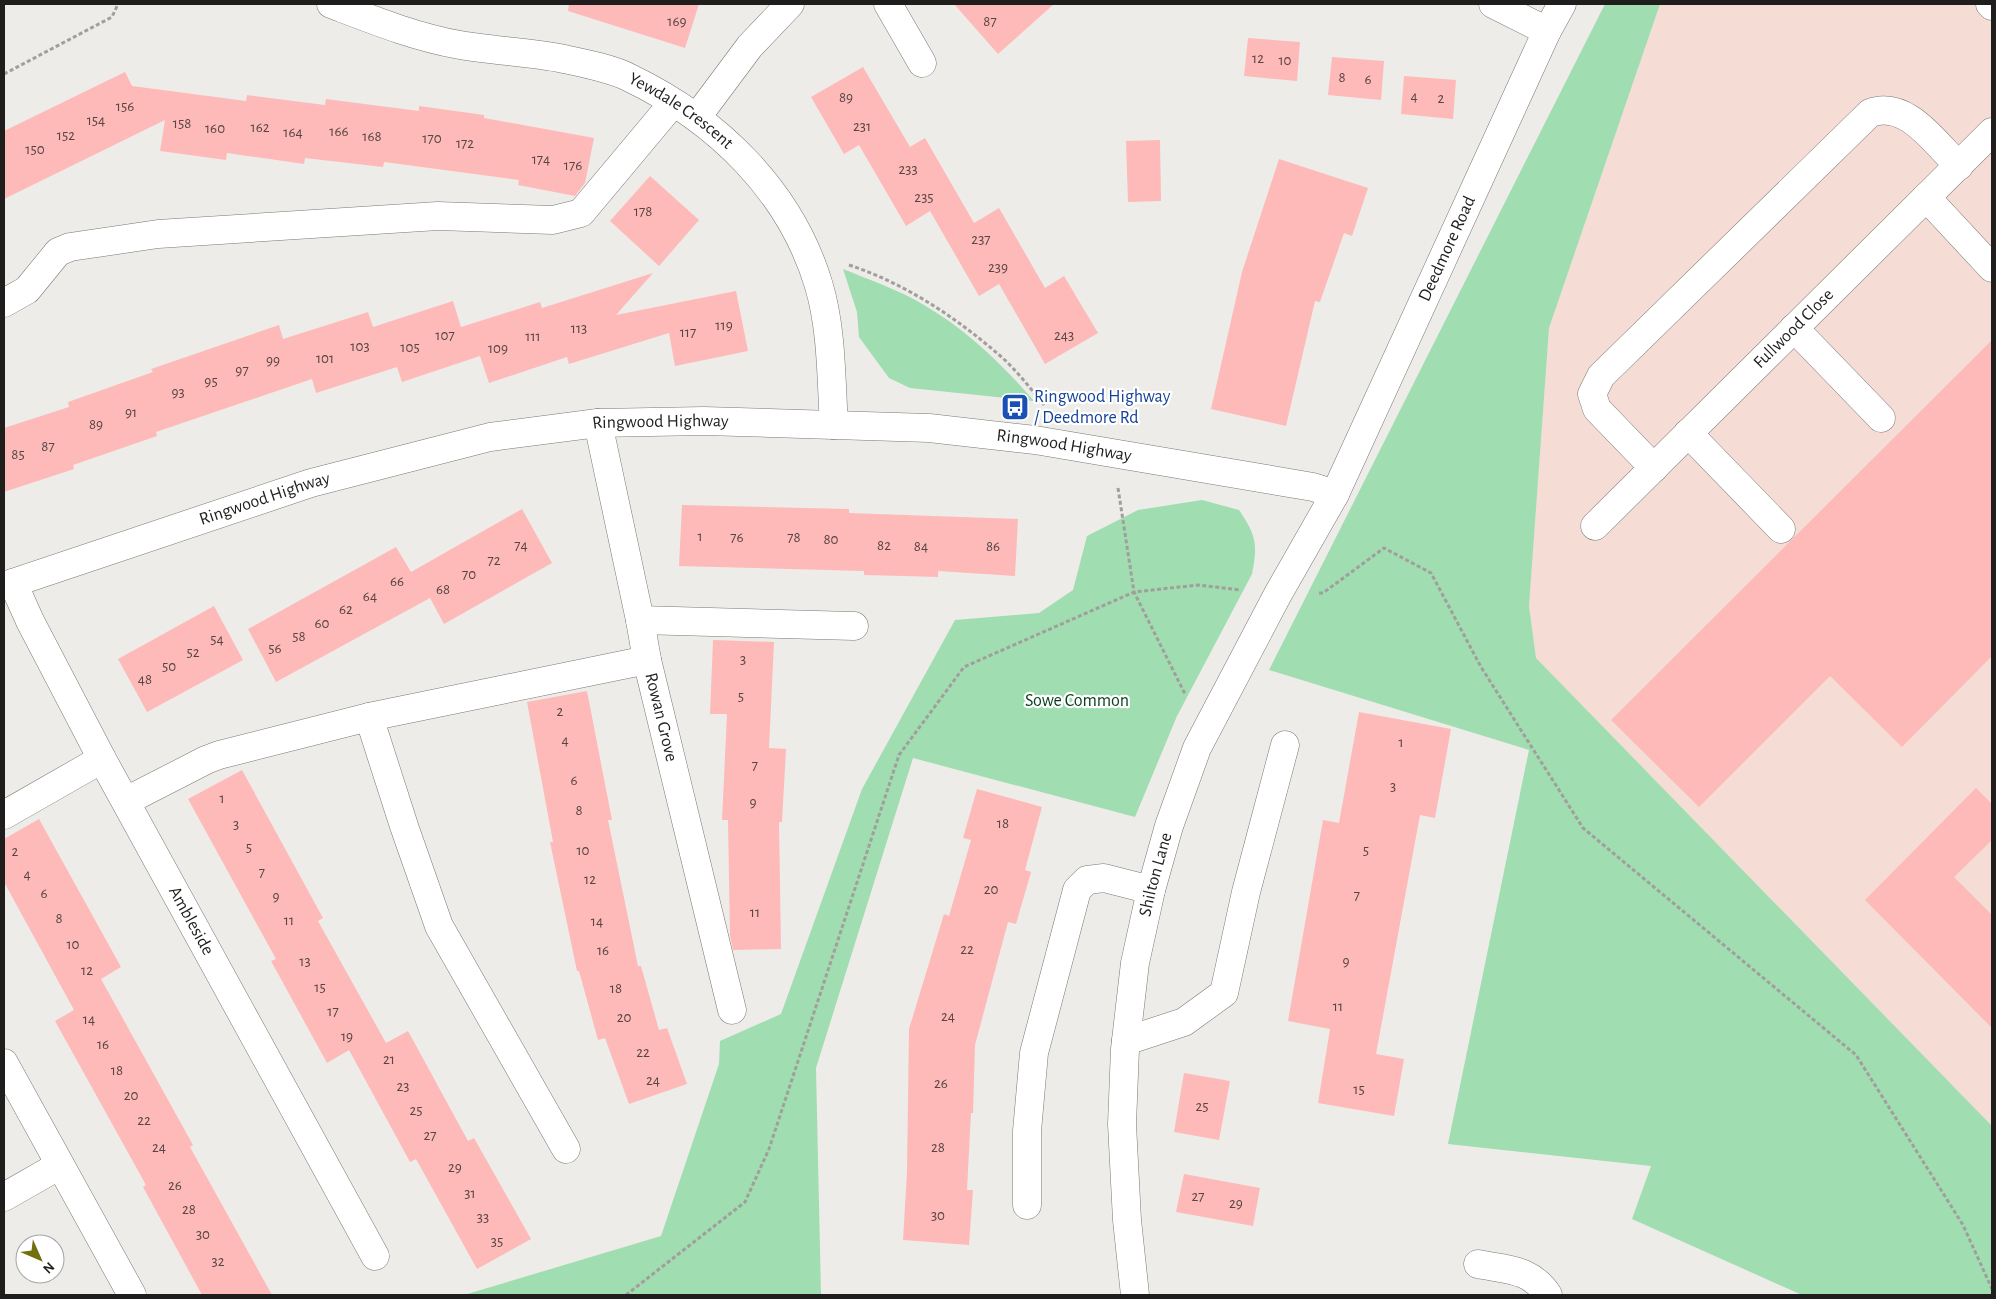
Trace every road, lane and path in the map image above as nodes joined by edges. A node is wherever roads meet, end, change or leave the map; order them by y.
1 (118, 4) edge
2 (790, 4) edge
3 (888, 4) edge
4 (1492, 4) edge
5 (1562, 4) edge
6 (339, 5) edge
7 (1547, 30) junction
8 (922, 63) dead end
9 (4, 74) edge
10 (673, 103) junction
11 (697, 117) junction
12 (1992, 132) edge
13 (1959, 166) junction
14 (1926, 197) junction
15 (808, 253) junction
16 (1992, 268) edge
17 (4, 303) edge
18 (1794, 328) junction
19 (1881, 418) dead end
20 (598, 423) junction
21 (834, 425) junction
22 (1688, 433) junction
23 (1068, 446) junction
24 (1112, 453) junction
25 (1654, 468) junction
26 (1336, 494) junction
27 (1595, 526) dead end
28 (1781, 529) dead end
29 (8, 585) edge
30 (640, 620) junction
31 (854, 626) dead end
32 (647, 660) junction
33 (369, 717) junction
34 (1204, 734) junction
35 (1285, 745) dead end
36 (102, 759) junction
37 (126, 801) junction
38 (4, 815) edge
39 (1150, 890) junction
40 (732, 1010) dead end
41 (1126, 1041) junction
42 (4, 1063) edge
43 (566, 1149) dead end
44 (60, 1165) junction
45 (4, 1197) edge
46 (1027, 1204) dead end
47 (375, 1256) dead end
48 (1478, 1264) dead end
49 (132, 1295) edge
50 (1136, 1295) edge
51 (1548, 1295) edge

1 - 9 path
2 - 11 street
3 - 8 street
4 - 7 street
5 - 7 street, Deedmore Road
6 - 10 street, Yewdale Crescent
7 - 26 street, Deedmore Road
10 - 11 street, Yewdale Crescent
10 - 17 street
11 - 15 street, Yewdale Crescent
12 - 13 street, Fullwood Close
13 - 14 street, Fullwood Close
13 - 25 street
14 - 16 street
14 - 18 street, Fullwood Close
15 - 21 street, Yewdale Crescent
15 - 23 path
18 - 19 street
18 - 22 street, Fullwood Close
20 - 21 street, Ringwood Highway
20 - 29 street, Ringwood Highway
20 - 30 street, Rowan Grove
21 - 23 street, Ringwood Highway
22 - 25 street, Fullwood Close
22 - 28 street
23 - 24 street, Ringwood Highway
24 - 26 street, Ringwood Highway
24 - 34 path
25 - 27 street, Fullwood Close
26 - 34 street, Shilton Lane
29 - 36 street, Ambleside
30 - 31 street
30 - 32 street, Rowan Grove
32 - 33 street
32 - 40 street, Rowan Grove
33 - 37 street
33 - 43 street
34 - 39 street, Shilton Lane
35 - 41 street
36 - 37 street, Ambleside
36 - 38 street
37 - 47 street, Ambleside
39 - 41 street, Shilton Lane
39 - 46 street
41 - 50 street, Shilton Lane
42 - 44 street
44 - 45 street
44 - 49 street
48 - 51 street

